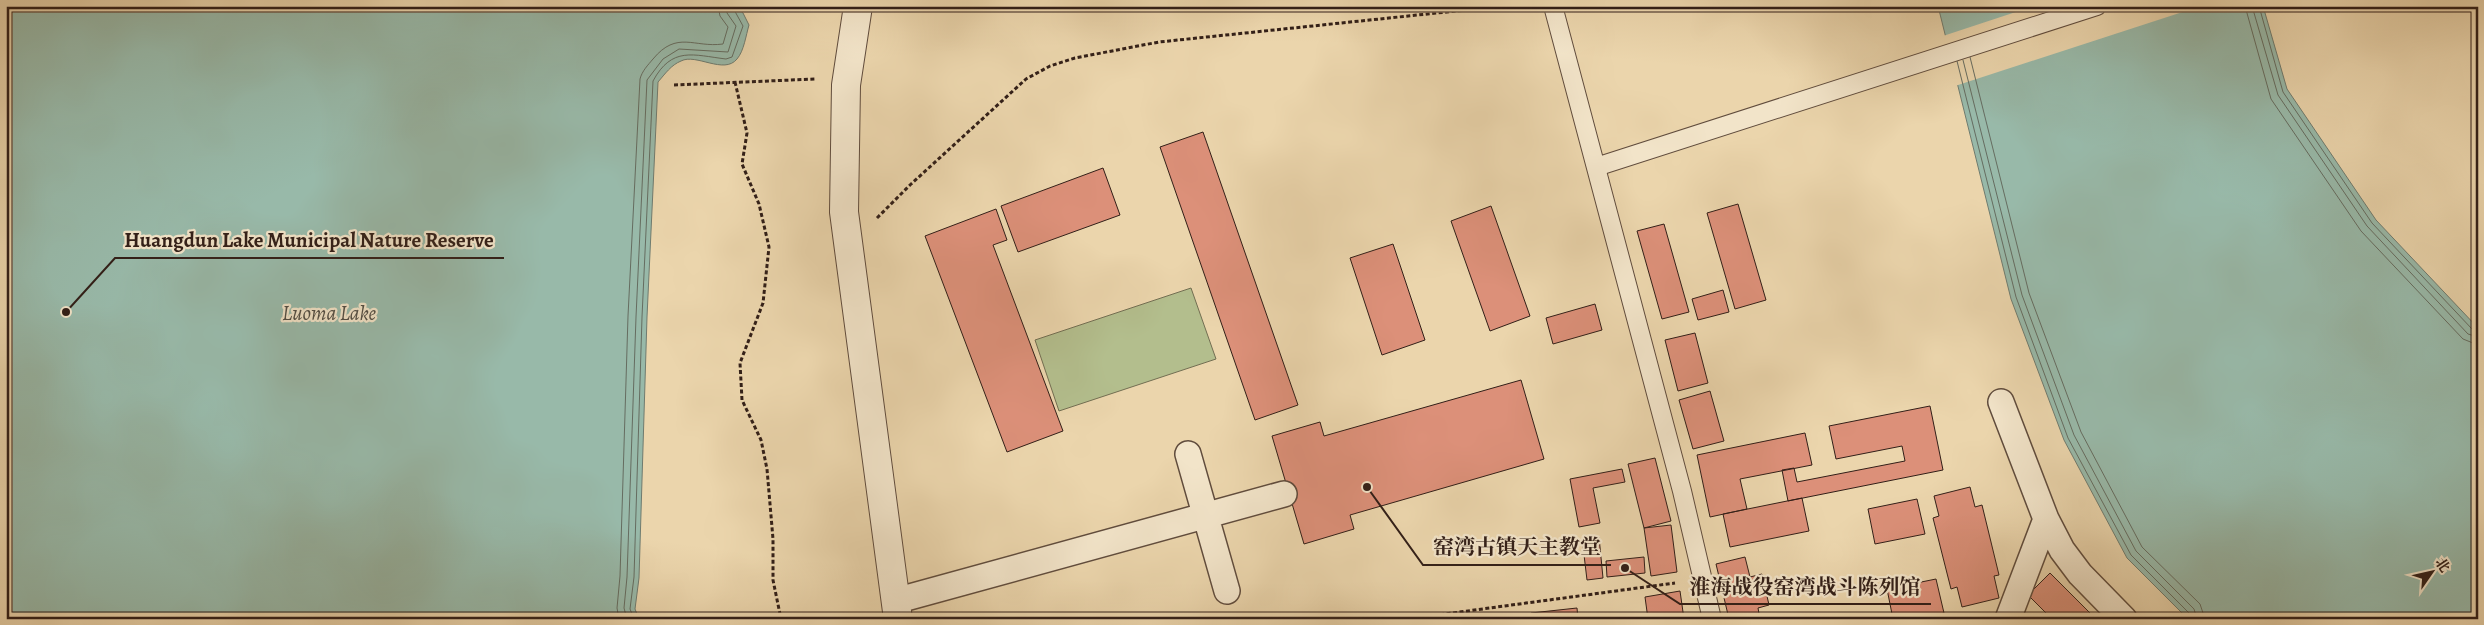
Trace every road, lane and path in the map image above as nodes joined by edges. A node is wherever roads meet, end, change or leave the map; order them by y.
1 (858, 6) edge
2 (1504, 6) edge
3 (1554, 6) edge
4 (2096, 6) edge
5 (848, 77) junction
6 (735, 82) junction
7 (674, 85) dead end
8 (1596, 167) junction
9 (848, 248) junction
10 (2001, 402) dead end
11 (1188, 454) dead end
12 (1284, 494) dead end
13 (1205, 516) junction
14 (2046, 519) junction
15 (1703, 580) junction
16 (1227, 591) dead end
17 (896, 610) edge
18 (781, 619) edge
19 (1408, 619) edge
20 (1712, 619) edge
21 (2008, 619) edge
22 (2124, 619) edge

1 - 5 street
2 - 9 path
3 - 8 lane
4 - 8 lane
5 - 6 path
5 - 9 street
6 - 7 path
6 - 18 path
8 - 15 lane
9 - 17 street
10 - 14 street
11 - 13 street
12 - 13 street
13 - 16 street
13 - 17 street
14 - 21 street
14 - 22 street
15 - 19 path
15 - 20 lane

